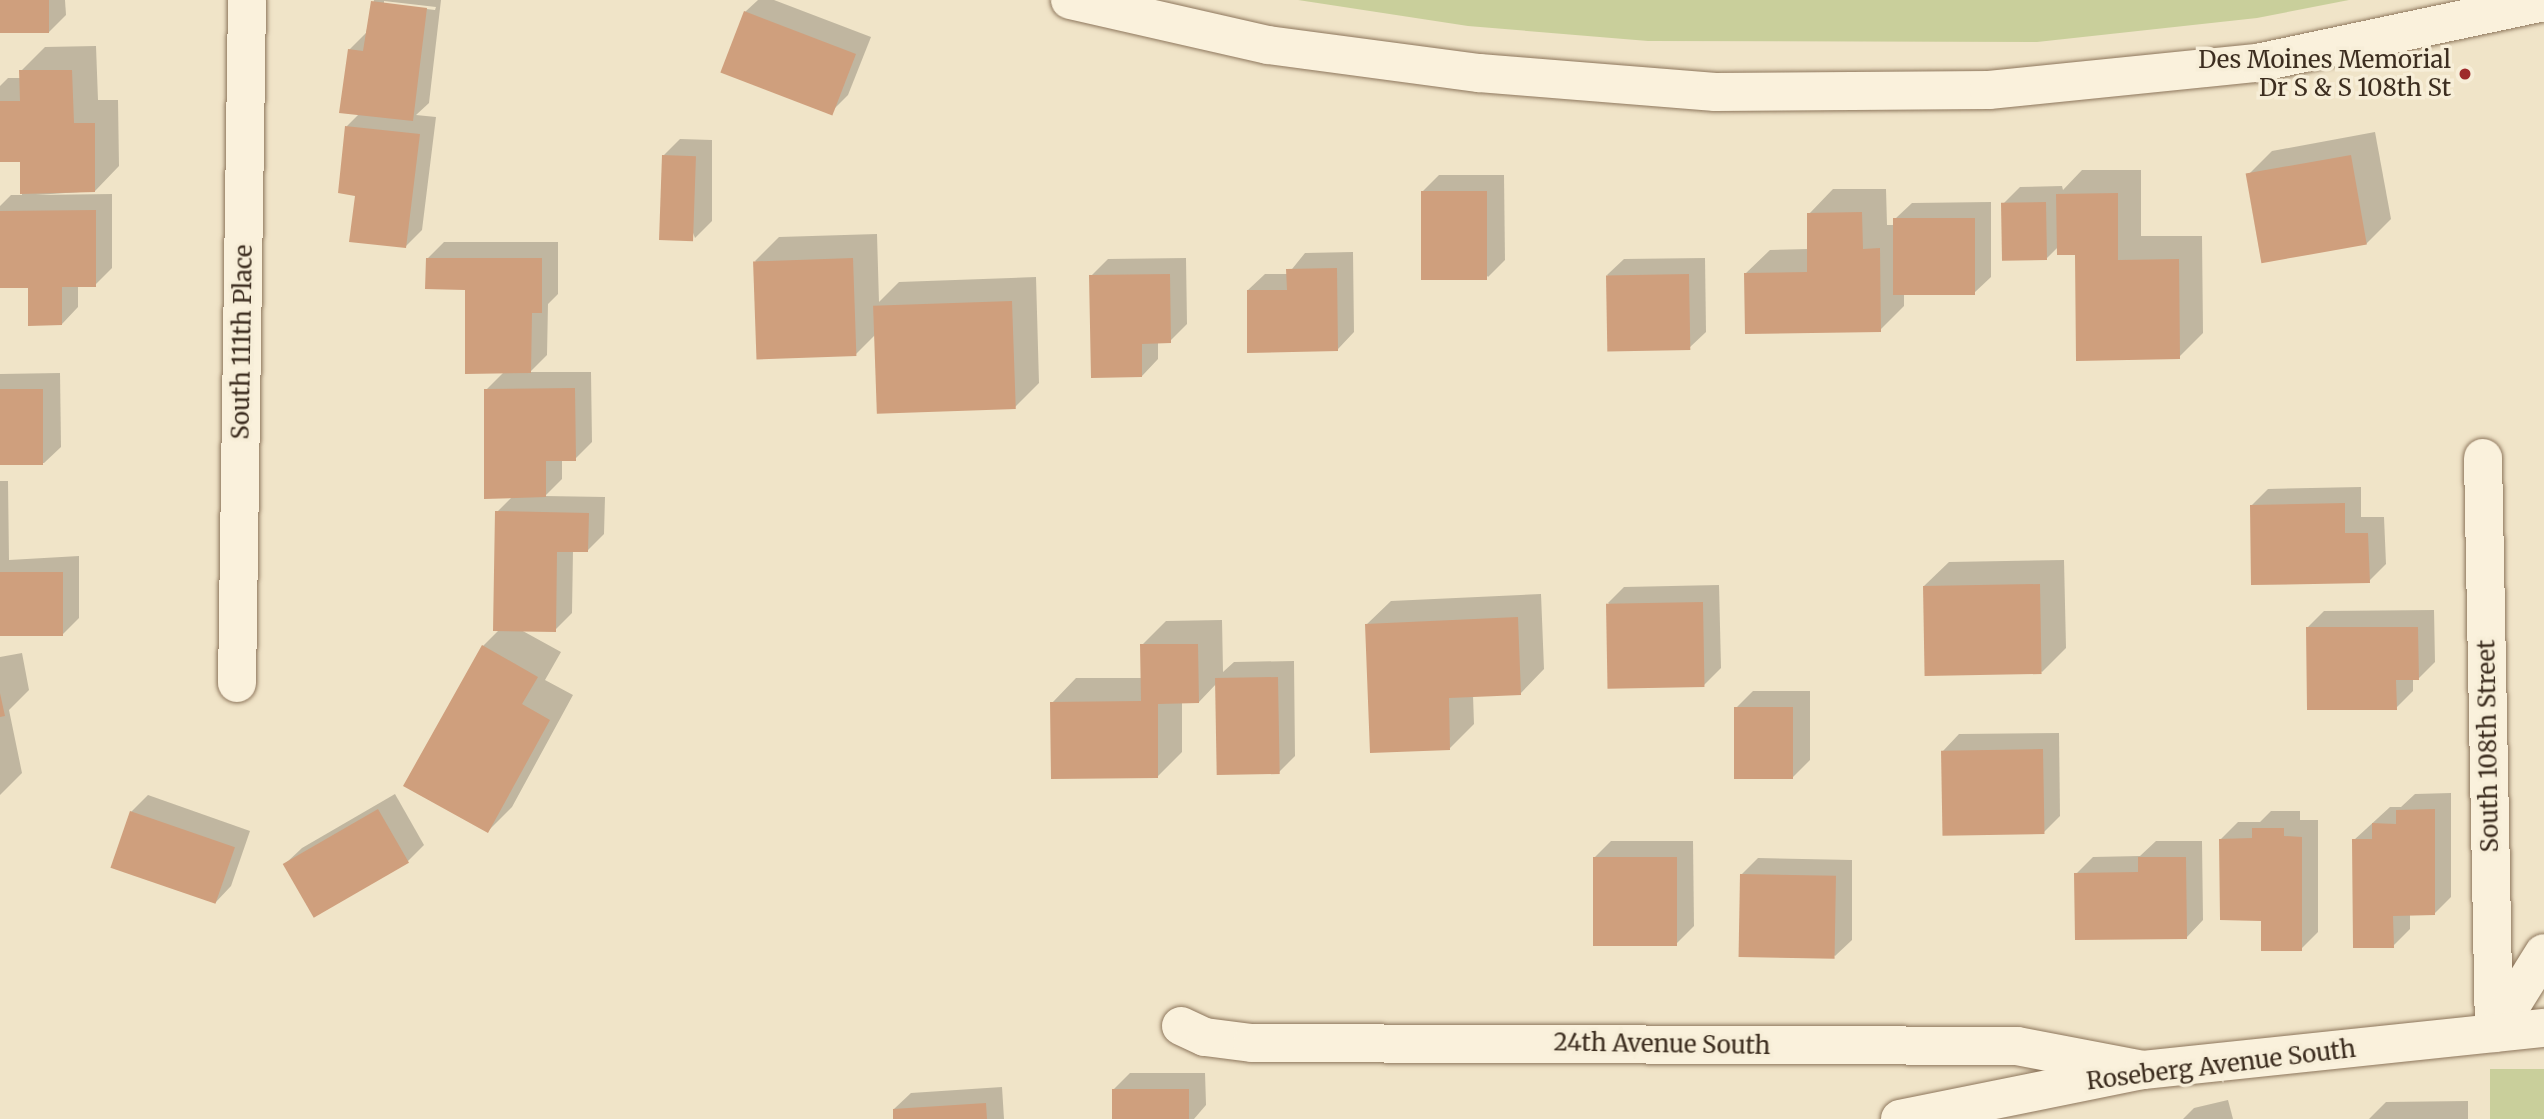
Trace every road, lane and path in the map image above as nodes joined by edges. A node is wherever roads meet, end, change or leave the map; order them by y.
1 (247, 0) edge
2 (1070, 0) edge
3 (2543, 2) edge
4 (2483, 458) dead end
5 (237, 683) dead end
6 (2544, 953) edge
7 (1181, 1026) dead end
8 (2544, 1028) edge
9 (2494, 1033) junction
10 (2143, 1070) junction
11 (1900, 1119) edge

1 - 5 street, South 111th Place
2 - 3 street
4 - 9 street, South 108th Street
6 - 9 street
7 - 10 street, 24th Avenue South
8 - 9 street, Roseberg Avenue South
9 - 10 street, Roseberg Avenue South
10 - 11 street, Roseberg Avenue South

